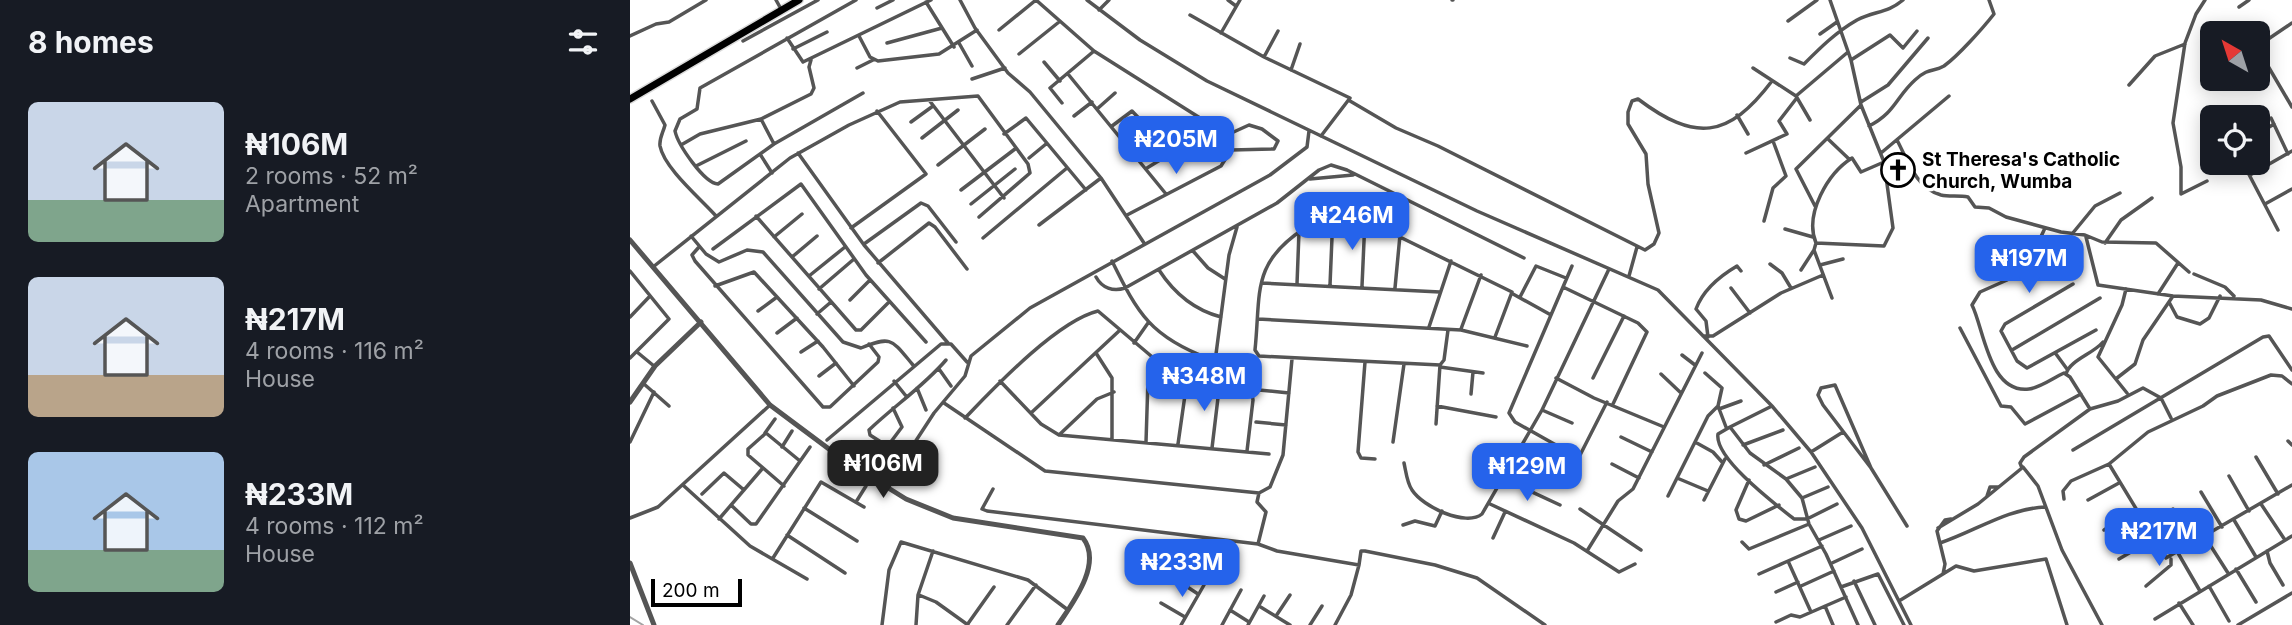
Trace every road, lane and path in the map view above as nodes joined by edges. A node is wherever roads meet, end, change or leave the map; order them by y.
1 (706, 0) edge
2 (776, 0) edge
3 (799, 0) edge
4 (818, 0) edge
5 (856, 0) edge
6 (893, 0) edge
7 (960, 0) edge
8 (1036, 0) edge
9 (1087, 0) edge
10 (1109, 0) edge
11 (1228, 0) edge
12 (1240, 0) edge
13 (1817, 0) edge
14 (1830, 0) edge
15 (1903, 0) edge
16 (1989, 0) edge
17 (2206, 0) edge
18 (2249, 0) edge
19 (929, 1) edge
20 (845, 2) edge
21 (1236, 5) junction
22 (2239, 7) dead end
23 (877, 8) dead end
24 (781, 9) junction
25 (1099, 10) junction
26 (1190, 15) dead end
27 (1788, 20) dead end
28 (1059, 22) junction
29 (1837, 22) junction
30 (2292, 23) edge
31 (942, 28) junction
32 (977, 30) junction
33 (999, 30) dead end
34 (1278, 31) dead end
35 (1841, 31) junction
36 (1917, 31) dead end
37 (827, 32) dead end
38 (1221, 33) junction
39 (1820, 34) dead end
40 (630, 36) edge
41 (859, 36) junction
42 (787, 38) junction
43 (1928, 38) dead end
44 (2270, 39) edge
45 (743, 41) dead end
46 (887, 43) dead end
47 (959, 43) junction
48 (1300, 44) dead end
49 (2185, 44) junction
50 (954, 47) junction
51 (793, 49) junction
52 (1094, 51) junction
53 (1847, 52) junction
54 (1019, 54) dead end
55 (1264, 57) junction
56 (1790, 58) dead end
57 (873, 60) junction
58 (1851, 60) junction
59 (811, 61) junction
60 (803, 62) junction
61 (1044, 62) dead end
62 (972, 66) dead end
63 (809, 67) junction
64 (857, 68) dead end
65 (1004, 68) junction
66 (1753, 68) dead end
67 (2270, 68) edge
68 (1291, 70) junction
69 (1068, 74) junction
70 (972, 79) dead end
71 (1060, 80) junction
72 (1772, 81) junction
73 (2129, 85) dead end
74 (863, 93) dead end
75 (1115, 93) dead end
76 (1949, 96) dead end
77 (1796, 98) junction
78 (630, 99) edge
79 (929, 100) junction
80 (652, 101) dead end
81 (1350, 101) junction
82 (1092, 102) junction
83 (1062, 103) dead end
84 (1861, 103) junction
85 (2292, 105) edge
86 (933, 106) junction
87 (1097, 108) junction
88 (958, 110) dead end
89 (877, 111) junction
90 (1737, 115) junction
91 (1074, 116) dead end
92 (761, 118) junction
93 (2272, 118) dead end
94 (1810, 120) dead end
95 (945, 121) junction
96 (911, 122) dead end
97 (1205, 123) junction
98 (676, 124) junction
99 (1173, 124) dead end
100 (2274, 124) junction
101 (666, 125) junction
102 (1112, 126) junction
103 (1869, 126) junction
104 (2270, 126) edge
105 (985, 129) dead end
106 (1309, 131) junction
107 (1004, 134) junction
108 (1748, 134) dead end
109 (1227, 135) junction
110 (1321, 136) junction
111 (922, 138) dead end
112 (1828, 138) junction
113 (1897, 140) junction
114 (746, 141) dead end
115 (1773, 141) junction
116 (774, 144) junction
117 (1047, 144) junction
118 (681, 145) junction
119 (962, 146) junction
120 (1016, 149) junction
121 (1231, 150) junction
122 (2290, 152) edge
123 (798, 153) junction
124 (1746, 153) dead end
125 (1881, 153) junction
126 (760, 154) junction
127 (1029, 158) dead end
128 (1849, 159) junction
129 (1884, 162) junction
130 (2270, 164) edge
131 (939, 165) dead end
132 (696, 166) junction
133 (1068, 168) junction
134 (1147, 168) junction
135 (1015, 169) dead end
136 (982, 172) junction
137 (772, 173) junction
138 (1353, 175) junction
139 (2250, 175) edge
140 (1101, 178) junction
141 (1310, 179) junction
142 (2207, 181) dead end
143 (994, 186) junction
144 (2292, 189) edge
145 (961, 190) dead end
146 (1086, 190) junction
147 (2120, 193) dead end
148 (1166, 194) junction
149 (1004, 198) junction
150 (2152, 198) dead end
151 (971, 204) dead end
152 (2265, 204) junction
153 (1815, 206) junction
154 (802, 214) dead end
155 (1333, 214) junction
156 (1127, 215) junction
157 (716, 216) junction
158 (756, 216) junction
159 (979, 217) dead end
160 (1365, 219) junction
161 (1764, 221) dead end
162 (1039, 225) dead end
163 (1237, 227) junction
164 (850, 228) junction
165 (2045, 228) junction
166 (1785, 229) dead end
167 (2278, 230) dead end
168 (1299, 232) junction
169 (2072, 234) junction
170 (2085, 235) junction
171 (691, 236) junction
172 (817, 236) dead end
173 (1399, 236) junction
174 (1813, 236) junction
175 (774, 237) junction
176 (984, 237) dead end
177 (630, 240) edge
178 (956, 242) dead end
179 (1144, 243) junction
180 (1816, 243) junction
181 (2105, 243) junction
182 (864, 245) junction
183 (699, 247) junction
184 (845, 247) junction
185 (1637, 247) junction
186 (713, 249) dead end
187 (1814, 250) junction
188 (1193, 251) junction
189 (791, 257) junction
190 (1524, 258) dead end
191 (854, 259) junction
192 (1843, 259) dead end
193 (1112, 261) junction
194 (1451, 261) junction
195 (878, 263) junction
196 (2178, 263) junction
197 (1770, 264) dead end
198 (1820, 265) junction
199 (1572, 266) dead end
200 (653, 267) junction
201 (967, 269) dead end
202 (1159, 270) junction
203 (1609, 270) junction
204 (1801, 270) dead end
205 (1741, 271) dead end
206 (631, 273) edge
207 (1481, 275) junction
208 (1823, 275) junction
209 (1629, 276) junction
210 (808, 277) junction
211 (1096, 277) dead end
212 (1566, 278) junction
213 (1225, 279) junction
214 (870, 280) junction
215 (1262, 284) junction
216 (1297, 284) junction
217 (2073, 284) dead end
218 (1330, 285) junction
219 (715, 286) junction
220 (1362, 286) junction
221 (1563, 287) junction
222 (1125, 288) junction
223 (1395, 288) junction
224 (1731, 288) dead end
225 (1791, 288) junction
226 (819, 289) junction
227 (2126, 289) junction
228 (1440, 292) junction
229 (2158, 293) junction
230 (1513, 294) junction
231 (650, 296) junction
232 (2173, 296) junction
233 (2220, 296) junction
234 (777, 297) junction
235 (1520, 297) junction
236 (1832, 298) dead end
237 (2100, 298) dead end
238 (2235, 298) junction
239 (850, 300) dead end
240 (889, 301) junction
241 (1592, 301) junction
242 (831, 302) junction
243 (2169, 302) junction
244 (2292, 309) edge
245 (758, 311) dead end
246 (1750, 313) junction
247 (817, 314) junction
248 (1551, 315) junction
249 (1624, 316) junction
250 (630, 317) edge
251 (1221, 317) junction
252 (797, 318) junction
253 (1258, 319) junction
254 (701, 322) junction
255 (1148, 323) junction
256 (1429, 327) junction
257 (1960, 328) dead end
258 (1448, 330) junction
259 (1461, 330) junction
260 (2096, 330) dead end
261 (1119, 331) junction
262 (777, 332) dead end
263 (1701, 336) junction
264 (2108, 336) junction
265 (1495, 337) junction
266 (1708, 337) junction
267 (818, 341) junction
268 (926, 342) dead end
269 (948, 343) junction
270 (1134, 343) junction
271 (869, 344) junction
272 (1527, 346) dead end
273 (2012, 350) junction
274 (637, 352) junction
275 (801, 352) dead end
276 (1096, 353) junction
277 (1702, 353) dead end
278 (2055, 353) junction
279 (1682, 355) dead end
280 (630, 358) edge
281 (1292, 359) junction
282 (946, 360) dead end
283 (967, 362) junction
284 (1365, 362) junction
285 (836, 363) junction
286 (1404, 364) junction
287 (913, 365) junction
288 (1696, 365) junction
289 (655, 366) junction
290 (1440, 366) junction
291 (939, 369) junction
292 (2292, 370) edge
293 (2067, 371) junction
294 (1473, 372) junction
295 (1483, 373) dead end
296 (1705, 373) dead end
297 (1188, 374) junction
298 (1661, 374) dead end
299 (819, 376) dead end
300 (1556, 378) junction
301 (2118, 378) junction
302 (1148, 379) dead end
303 (1593, 379) dead end
304 (894, 381) junction
305 (1000, 381) junction
306 (1220, 381) junction
307 (643, 382) junction
308 (2292, 384) edge
309 (854, 386) junction
310 (951, 386) dead end
311 (916, 388) junction
312 (1259, 390) dead end
313 (654, 392) junction
314 (1114, 392) junction
315 (1289, 393) junction
316 (1681, 393) junction
317 (1471, 394) dead end
318 (2081, 394) junction
319 (2128, 394) junction
320 (906, 397) junction
321 (2161, 398) junction
322 (1741, 401) dead end
323 (630, 402) edge
324 (1607, 402) junction
325 (944, 403) junction
326 (1613, 404) junction
327 (669, 405) dead end
328 (770, 405) junction
329 (1437, 406) junction
330 (1772, 406) junction
331 (1718, 407) junction
332 (893, 408) junction
333 (2090, 409) junction
334 (926, 410) dead end
335 (1542, 410) junction
336 (1030, 413) junction
337 (1496, 417) dead end
338 (965, 418) junction
339 (2171, 418) junction
340 (775, 419) dead end
341 (1256, 422) dead end
342 (1572, 423) dead end
343 (1436, 424) dead end
344 (1286, 425) junction
345 (1664, 426) junction
346 (1728, 427) junction
347 (1783, 430) dead end
348 (792, 431) dead end
349 (1530, 432) junction
350 (1843, 432) junction
351 (765, 433) junction
352 (1059, 435) junction
353 (1621, 437) dead end
354 (1112, 439) junction
355 (827, 440) dead end
356 (2288, 440) dead end
357 (630, 442) edge
358 (1146, 442) junction
359 (1393, 442) dead end
360 (1695, 442) junction
361 (1178, 445) junction
362 (1556, 445) dead end
363 (1743, 445) junction
364 (2292, 445) edge
365 (782, 447) junction
366 (810, 447) dead end
367 (1800, 448) dead end
368 (1212, 449) junction
369 (2073, 450) dead end
370 (1247, 451) junction
371 (1652, 452) junction
372 (1811, 452) junction
373 (1269, 454) dead end
374 (2256, 457) dead end
375 (1375, 459) dead end
376 (800, 461) junction
377 (1724, 461) junction
378 (1404, 463) dead end
379 (1576, 463) dead end
380 (1612, 464) dead end
381 (1764, 464) junction
382 (2109, 464) junction
383 (2022, 465) junction
384 (1815, 467) dead end
385 (1871, 468) junction
386 (762, 469) junction
387 (869, 474) junction
388 (2229, 476) dead end
389 (1639, 478) junction
390 (1677, 478) junction
391 (1504, 479) junction
392 (1786, 479) junction
393 (1749, 480) junction
394 (2119, 483) junction
395 (684, 486) junction
396 (784, 486) junction
397 (866, 486) dead end
398 (1828, 487) dead end
399 (2291, 488) edge
400 (993, 489) dead end
401 (744, 490) junction
402 (1708, 491) junction
403 (2201, 492) dead end
404 (1259, 493) junction
405 (702, 494) dead end
406 (2278, 494) junction
407 (1668, 496) dead end
408 (1802, 498) junction
409 (2064, 499) dead end
410 (1704, 500) dead end
411 (2088, 500) dead end
412 (856, 502) junction
413 (1490, 504) junction
414 (1837, 504) dead end
415 (2261, 504) junction
416 (731, 505) junction
417 (1560, 505) dead end
418 (1779, 505) junction
419 (864, 507) dead end
420 (2045, 507) junction
421 (804, 508) junction
422 (1580, 509) dead end
423 (2173, 509) dead end
424 (2135, 510) junction
425 (1443, 511) junction
426 (2249, 511) junction
427 (1505, 512) junction
428 (630, 518) edge
429 (719, 519) junction
430 (1807, 519) junction
431 (2234, 520) junction
432 (1809, 524) junction
433 (1403, 525) dead end
434 (1604, 525) junction
435 (1851, 526) dead end
436 (1907, 526) dead end
437 (2222, 527) junction
438 (2104, 530) dead end
439 (787, 536) junction
440 (2292, 536) edge
441 (2205, 537) junction
442 (1493, 538) dead end
443 (2152, 539) junction
444 (1819, 540) junction
445 (2285, 540) junction
446 (856, 541) dead end
447 (1742, 542) dead end
448 (1940, 543) junction
449 (1258, 544) junction
450 (2193, 544) junction
451 (1822, 546) junction
452 (1862, 549) dead end
453 (1641, 550) dead end
454 (933, 551) junction
455 (1587, 551) junction
456 (2267, 551) junction
457 (2178, 553) junction
458 (2256, 557) junction
459 (773, 558) junction
460 (2170, 558) junction
461 (2119, 559) dead end
462 (1788, 561) junction
463 (630, 563) edge
464 (1831, 564) junction
465 (1359, 565) junction
466 (1634, 565) dead end
467 (2236, 569) junction
468 (1834, 571) junction
469 (845, 573) dead end
470 (1759, 574) dead end
471 (1943, 574) junction
472 (2229, 574) junction
473 (807, 579) dead end
474 (1854, 581) junction
475 (1183, 584) dead end
476 (1799, 584) junction
477 (1036, 585) junction
478 (1204, 585) dead end
479 (2283, 585) dead end
480 (2146, 586) dead end
481 (2209, 586) junction
482 (994, 587) dead end
483 (1841, 587) junction
484 (1241, 590) dead end
485 (2200, 591) junction
486 (1776, 592) dead end
487 (2292, 593) edge
488 (1199, 594) junction
489 (918, 595) junction
490 (1290, 595) dead end
491 (1264, 596) dead end
492 (1846, 597) junction
493 (1899, 601) junction
494 (2256, 602) dead end
495 (1161, 603) dead end
496 (2179, 603) junction
497 (1259, 606) junction
498 (1322, 606) dead end
499 (1825, 606) junction
500 (1068, 610) junction
501 (1230, 610) junction
502 (1811, 612) junction
503 (1276, 616) junction
504 (1185, 617) junction
505 (1800, 617) junction
506 (2155, 619) dead end
507 (2229, 621) dead end
508 (1776, 622) dead end
509 (1248, 623) edge
510 (654, 625) edge
511 (882, 625) edge
512 (916, 625) edge
513 (967, 625) edge
514 (1007, 625) edge
515 (1058, 625) edge
516 (1181, 625) edge
517 (1222, 625) edge
518 (1290, 625) edge
519 (1310, 625) edge
520 (1335, 625) edge
521 (1545, 625) edge
522 (1803, 625) edge
523 (1833, 625) edge
524 (1858, 625) edge
525 (1875, 625) edge
526 (1904, 625) edge
527 (1911, 625) edge
528 (2067, 625) edge
529 (2102, 625) edge
530 (2193, 625) edge
531 (2238, 625) edge

1 - 40 street
2 - 24 street
3 - 24 main road
4 - 45 street
5 - 20 street
6 - 23 street
7 - 32 street
8 - 28 street
8 - 33 street
9 - 25 street
10 - 25 street
11 - 21 street
12 - 21 street
13 - 27 street
14 - 29 street
15 - 35 street
16 - 103 street
17 - 49 street
18 - 22 street
19 - 31 street
19 - 41 street
20 - 42 street
21 - 38 street
24 - 78 main road
25 - 106 street
26 - 38 street
28 - 52 street
28 - 54 street
29 - 35 street
29 - 39 street
30 - 44 street
31 - 46 street
31 - 50 street
32 - 47 street
32 - 65 street
34 - 55 street
35 - 53 street
35 - 56 street
36 - 58 street
37 - 51 street
38 - 55 street
41 - 57 street
41 - 59 street
42 - 51 street
42 - 98 street
43 - 84 street
47 - 50 street
47 - 62 street
48 - 68 street
49 - 73 street
49 - 142 street
50 - 57 street
51 - 60 street
52 - 69 street
52 - 97 street
53 - 58 street
53 - 77 street
55 - 68 street
57 - 64 street
58 - 84 street
59 - 60 street
59 - 63 street
60 - 63 street
61 - 71 street
63 - 92 street
65 - 70 street
65 - 140 street
66 - 72 street
67 - 85 street
68 - 81 street
69 - 71 street
69 - 82 street
71 - 83 street
72 - 77 street
72 - 90 street
74 - 116 street
75 - 87 street
76 - 113 street
77 - 94 street
77 - 115 street
79 - 86 street
79 - 89 street
79 - 107 street
80 - 101 street
81 - 110 street
81 - 185 street
82 - 87 street
82 - 91 street
84 - 103 street
84 - 112 street
86 - 95 street
86 - 96 street
87 - 102 street
88 - 95 street
89 - 123 street
89 - 164 street
90 - 108 street
90 - 185 street
92 - 116 street
92 - 118 street
93 - 100 street
95 - 111 street
95 - 119 street
97 - 109 street
97 - 134 street
98 - 101 street
98 - 118 street
99 - 102 street
100 - 104 street
100 - 122 street
101 - 157 street
102 - 134 street
103 - 125 street
105 - 119 street
106 - 110 street
106 - 179 street
107 - 117 street
107 - 120 street
109 - 121 street
109 - 121 street
110 - 203 street
112 - 128 street
112 - 153 street
113 - 125 street
113 - 165 street
114 - 132 street
115 - 124 street
115 - 161 street
116 - 126 street
117 - 127 street
117 - 133 street
118 - 132 street
119 - 131 street
119 - 136 street
120 - 136 street
120 - 149 street
121 - 148 street
122 - 130 street
123 - 137 street
123 - 164 street
125 - 129 street
126 - 132 street
126 - 137 street
128 - 129 street
128 - 153 street
129 - 180 street
133 - 146 street
133 - 176 street
134 - 148 street
135 - 143 street
136 - 143 street
136 - 145 street
137 - 157 street
138 - 141 street
138 - 141 street
138 - 190 street
139 - 152 street
140 - 146 street
140 - 156 street
141 - 163 street
143 - 149 street
143 - 151 street
144 - 152 street
146 - 162 street
147 - 169 street
148 - 156 street
149 - 159 street
150 - 181 street
152 - 167 street
153 - 174 street
154 - 175 street
155 - 160 street
155 - 168 street
155 - 218 street
156 - 179 street
157 - 171 street
158 - 175 street
158 - 184 street
158 - 186 street
160 - 173 street
160 - 220 street
163 - 188 street
163 - 213 street
164 - 182 street
165 - 169 street
165 - 293 street
166 - 174 street
168 - 215 street
168 - 216 street
169 - 170 street
170 - 181 street
170 - 227 street
171 - 183 street
171 - 200 street
172 - 189 street
173 - 194 street
173 - 223 street
174 - 180 street
175 - 189 street
177 - 200 street
178 - 182 street
179 - 193 street
180 - 187 street
181 - 196 street
182 - 195 street
183 - 219 street
183 - 247 street
184 - 191 street
184 - 210 street
185 - 209 street
187 - 198 street
187 - 204 street
188 - 202 street
188 - 213 street
189 - 210 street
191 - 214 street
191 - 226 street
192 - 198 street
193 - 222 street
193 - 283 street
194 - 207 street
194 - 228 street
195 - 201 street
195 - 269 street
196 - 229 street
196 - 238 street
197 - 225 street
198 - 208 street
199 - 212 street
200 - 254 street
202 - 222 street
202 - 251 street
203 - 209 street
203 - 241 street
205 - 266 street
206 - 231 street
207 - 230 street
207 - 259 street
208 - 225 street
208 - 236 street
209 - 263 street
210 - 226 street
211 - 222 street
212 - 221 street
212 - 235 street
213 - 251 street
214 - 239 street
214 - 240 street
215 - 216 street
215 - 253 street
216 - 218 street
217 - 273 street
218 - 220 street
219 - 234 street
219 - 309 street
220 - 223 street
221 - 241 street
221 - 248 street
222 - 255 street
223 - 228 street
224 - 246 street
225 - 246 street
226 - 242 street
227 - 229 street
227 - 264 street
228 - 256 street
229 - 232 street
230 - 235 street
230 - 265 street
231 - 250 street
231 - 274 street
232 - 233 street
232 - 243 street
233 - 238 street
233 - 243 street
234 - 245 street
234 - 252 street
235 - 248 street
237 - 273 street
238 - 244 street
240 - 242 street
240 - 268 street
241 - 249 street
241 - 300 street
242 - 247 street
243 - 301 street
246 - 266 street
247 - 271 street
248 - 349 street
249 - 303 street
249 - 326 street
251 - 255 street
252 - 262 street
252 - 267 street
253 - 256 street
253 - 281 street
254 - 289 street
254 - 328 street
255 - 270 street
256 - 258 street
257 - 318 street
258 - 259 street
258 - 290 street
259 - 265 street
260 - 278 street
261 - 270 street
261 - 276 street
261 - 305 street
263 - 266 street
263 - 330 street
264 - 293 street
264 - 301 street
265 - 272 street
267 - 275 street
267 - 285 street
269 - 283 street
269 - 287 street
270 - 297 street
271 - 287 street
271 - 309 street
273 - 278 street
274 - 280 street
274 - 289 street
276 - 314 street
276 - 336 street
277 - 288 street
278 - 293 street
279 - 288 street
281 - 284 street
281 - 315 street
282 - 291 street
283 - 325 street
284 - 286 street
284 - 375 street
285 - 299 street
285 - 309 street
286 - 290 street
286 - 359 street
287 - 304 street
288 - 316 street
289 - 307 street
290 - 294 street
290 - 329 street
291 - 310 street
291 - 311 street
292 - 321 street
293 - 318 street
294 - 295 street
294 - 317 street
296 - 331 street
297 - 306 street
297 - 361 street
298 - 316 street
300 - 324 street
300 - 335 street
301 - 319 street
302 - 358 street
304 - 320 street
304 - 355 street
305 - 336 street
305 - 338 street
306 - 368 street
306 - 370 street
307 - 313 street
307 - 323 street
308 - 339 street
311 - 320 street
311 - 334 street
312 - 315 street
313 - 327 street
313 - 357 street
314 - 352 street
314 - 354 street
315 - 344 street
316 - 345 street
318 - 333 street
319 - 321 street
319 - 333 street
320 - 332 street
321 - 339 street
321 - 369 street
322 - 331 street
324 - 326 street
324 - 379 street
325 - 338 street
325 - 387 street
326 - 345 street
328 - 387 street
328 - 395 street
329 - 337 street
329 - 343 street
330 - 346 street
330 - 372 street
331 - 346 street
331 - 360 street
332 - 332 street
333 - 383 street
335 - 342 street
335 - 349 street
336 - 352 street
338 - 404 street
339 - 382 street
340 - 351 street
341 - 344 street
344 - 404 street
345 - 371 street
346 - 363 street
346 - 377 street
347 - 363 street
348 - 365 street
349 - 362 street
349 - 391 street
350 - 372 street
350 - 385 street
350 - 385 street
351 - 365 street
351 - 386 street
352 - 354 street
353 - 371 street
354 - 358 street
356 - 364 street
358 - 361 street
360 - 377 street
360 - 390 street
361 - 368 street
363 - 381 street
365 - 376 street
366 - 376 street
367 - 381 street
368 - 370 street
370 - 373 street
371 - 389 street
372 - 493 street
374 - 406 street
376 - 396 street
377 - 393 street
377 - 402 street
378 - 425 street
380 - 389 street
381 - 392 street
382 - 394 street
382 - 409 street
383 - 420 street
383 - 448 street
384 - 392 street
385 - 436 street
386 - 396 street
386 - 401 street
387 - 500 street
388 - 426 street
389 - 434 street
390 - 402 street
390 - 407 street
391 - 413 street
391 - 417 street
392 - 408 street
393 - 418 street
393 - 418 street
394 - 411 street
394 - 424 street
395 - 428 street
395 - 429 street
396 - 416 street
397 - 412 street
398 - 408 street
399 - 406 street
400 - 449 street
401 - 405 street
401 - 416 street
402 - 410 street
403 - 437 street
404 - 449 street
406 - 415 street
408 - 430 street
412 - 419 street
412 - 421 street
413 - 425 street
413 - 427 street
414 - 430 street
415 - 426 street
415 - 445 street
416 - 429 street
418 - 430 street
420 - 448 street
420 - 529 street
421 - 439 street
421 - 446 street
422 - 434 street
423 - 450 street
424 - 438 street
424 - 443 street
425 - 433 street
426 - 431 street
427 - 442 street
427 - 455 street
429 - 459 street
430 - 432 street
431 - 437 street
431 - 458 street
432 - 444 street
432 - 447 street
434 - 453 street
434 - 455 street
435 - 444 street
437 - 441 street
439 - 459 street
439 - 469 street
440 - 445 street
441 - 450 street
441 - 472 street
443 - 460 street
443 - 461 street
444 - 451 street
445 - 456 street
448 - 471 street
449 - 465 street
450 - 457 street
451 - 462 street
451 - 464 street
452 - 464 street
454 - 477 street
454 - 489 street
454 - 511 street
455 - 466 street
456 - 458 street
456 - 479 street
457 - 460 street
457 - 485 street
458 - 467 street
459 - 473 street
460 - 480 street
462 - 470 street
462 - 476 street
463 - 510 street
464 - 468 street
465 - 520 street
465 - 521 street
467 - 472 street
467 - 494 street
468 - 476 street
468 - 483 street
471 - 493 street
471 - 528 street
472 - 481 street
474 - 483 street
474 - 525 street
474 - 526 street
475 - 488 street
476 - 486 street
476 - 502 street
477 - 500 street
477 - 514 street
478 - 488 street
481 - 485 street
481 - 507 street
482 - 513 street
483 - 492 street
484 - 501 street
485 - 496 street
487 - 531 street
488 - 504 street
489 - 512 street
489 - 513 street
490 - 503 street
491 - 497 street
492 - 499 street
492 - 524 street
493 - 527 street
495 - 504 street
496 - 506 street
496 - 530 street
497 - 503 street
497 - 509 street
498 - 519 street
499 - 502 street
499 - 523 street
500 - 515 street
501 - 509 street
501 - 517 street
502 - 505 street
503 - 518 street
504 - 516 street
505 - 508 street
505 - 522 street

